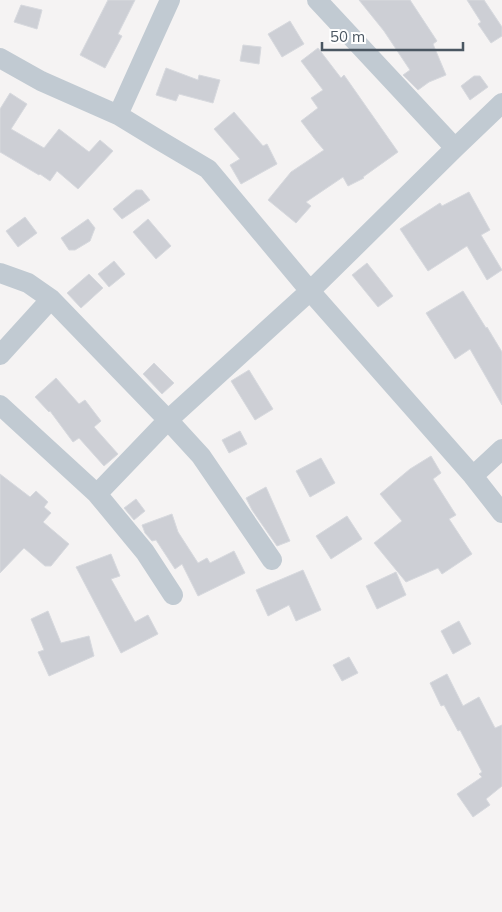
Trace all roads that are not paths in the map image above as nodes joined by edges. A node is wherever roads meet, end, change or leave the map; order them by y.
1 (170, 0) edge
2 (317, 0) edge
3 (0, 58) edge
4 (502, 103) edge
5 (118, 115) junction
6 (455, 148) junction
7 (0, 273) edge
8 (310, 291) junction
9 (51, 299) junction
10 (0, 355) edge
11 (0, 405) edge
12 (168, 420) junction
13 (502, 449) edge
14 (473, 476) junction
15 (97, 494) junction
16 (502, 513) edge
17 (272, 560) dead end
18 (173, 595) dead end

1 - 5 street
2 - 6 street
3 - 5 street
4 - 6 street
5 - 8 street
6 - 8 street
7 - 9 street
8 - 12 street
8 - 14 street
9 - 10 street
9 - 12 street
11 - 15 street
12 - 15 street
12 - 17 street
13 - 14 street
14 - 16 street
15 - 18 street

